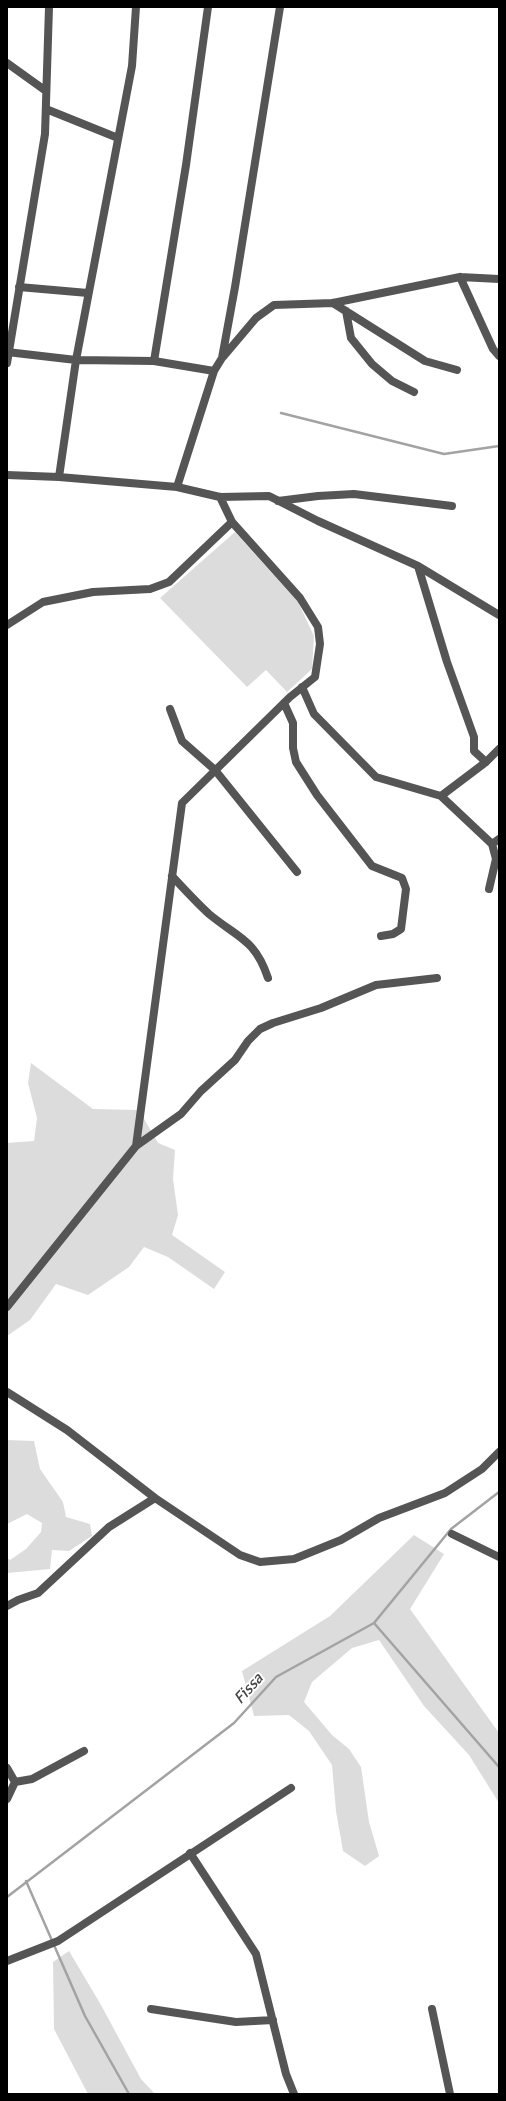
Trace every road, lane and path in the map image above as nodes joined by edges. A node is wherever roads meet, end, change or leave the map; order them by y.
1 (49, 7) edge
2 (136, 7) edge
3 (208, 7) edge
4 (280, 7) edge
5 (7, 63) edge
6 (46, 91) junction
7 (46, 108) junction
8 (118, 138) junction
9 (460, 277) junction
10 (499, 279) edge
11 (19, 287) junction
12 (88, 293) junction
13 (333, 303) junction
14 (346, 311) junction
15 (8, 352) edge
16 (499, 356) edge
17 (222, 358) junction
18 (76, 360) junction
19 (154, 361) junction
20 (7, 363) edge
21 (457, 370) dead end
22 (214, 371) junction
23 (414, 392) dead end
24 (7, 475) edge
25 (59, 477) junction
26 (177, 487) junction
27 (220, 498) junction
28 (278, 501) junction
29 (452, 506) dead end
30 (232, 522) junction
31 (418, 566) junction
32 (499, 615) edge
33 (7, 625) edge
34 (302, 687) junction
35 (284, 703) junction
36 (170, 709) dead end
37 (499, 749) edge
38 (486, 762) junction
39 (215, 770) junction
40 (441, 796) junction
41 (497, 843) edge
42 (298, 872) dead end
43 (172, 876) junction
44 (490, 889) dead end
45 (381, 936) dead end
46 (268, 978) dead end
47 (437, 978) dead end
48 (136, 1146) junction
49 (7, 1307) edge
50 (7, 1392) edge
51 (499, 1452) edge
52 (155, 1498) junction
53 (452, 1534) dead end
54 (499, 1558) edge
55 (7, 1606) edge
56 (84, 1751) dead end
57 (7, 1768) edge
58 (15, 1782) junction
59 (291, 1788) dead end
60 (7, 1799) edge
61 (190, 1853) junction
62 (7, 1961) edge
63 (151, 2009) dead end
64 (432, 2009) dead end
65 (273, 2020) junction
66 (294, 2094) edge
67 (450, 2094) edge

1 - 6 street
2 - 8 street
3 - 19 street
4 - 17 street
5 - 6 street
6 - 7 street
7 - 8 street
7 - 11 street
8 - 12 street
9 - 10 street
9 - 13 street
9 - 16 street
11 - 12 street
11 - 15 street
12 - 18 street
13 - 14 street
13 - 17 street
14 - 21 street
14 - 23 street
15 - 18 street
15 - 20 street
17 - 22 street
18 - 19 street
18 - 25 street
19 - 22 street
22 - 26 street
24 - 25 street
25 - 26 street
26 - 27 street
27 - 28 street
27 - 30 street
28 - 29 street
28 - 31 street
30 - 33 street
30 - 34 street
31 - 32 street
31 - 38 street
34 - 35 street
34 - 40 street
35 - 39 street
35 - 45 street
36 - 39 street
37 - 38 street
38 - 40 street
39 - 42 street
39 - 43 street
40 - 41 street
41 - 44 street
43 - 46 street
43 - 48 street
47 - 48 street
48 - 49 street
50 - 52 street
51 - 52 street
52 - 55 street
53 - 54 street
56 - 58 street
57 - 58 street
58 - 60 street
59 - 61 street
61 - 62 street
61 - 65 street
63 - 65 street
64 - 67 street
65 - 66 street

